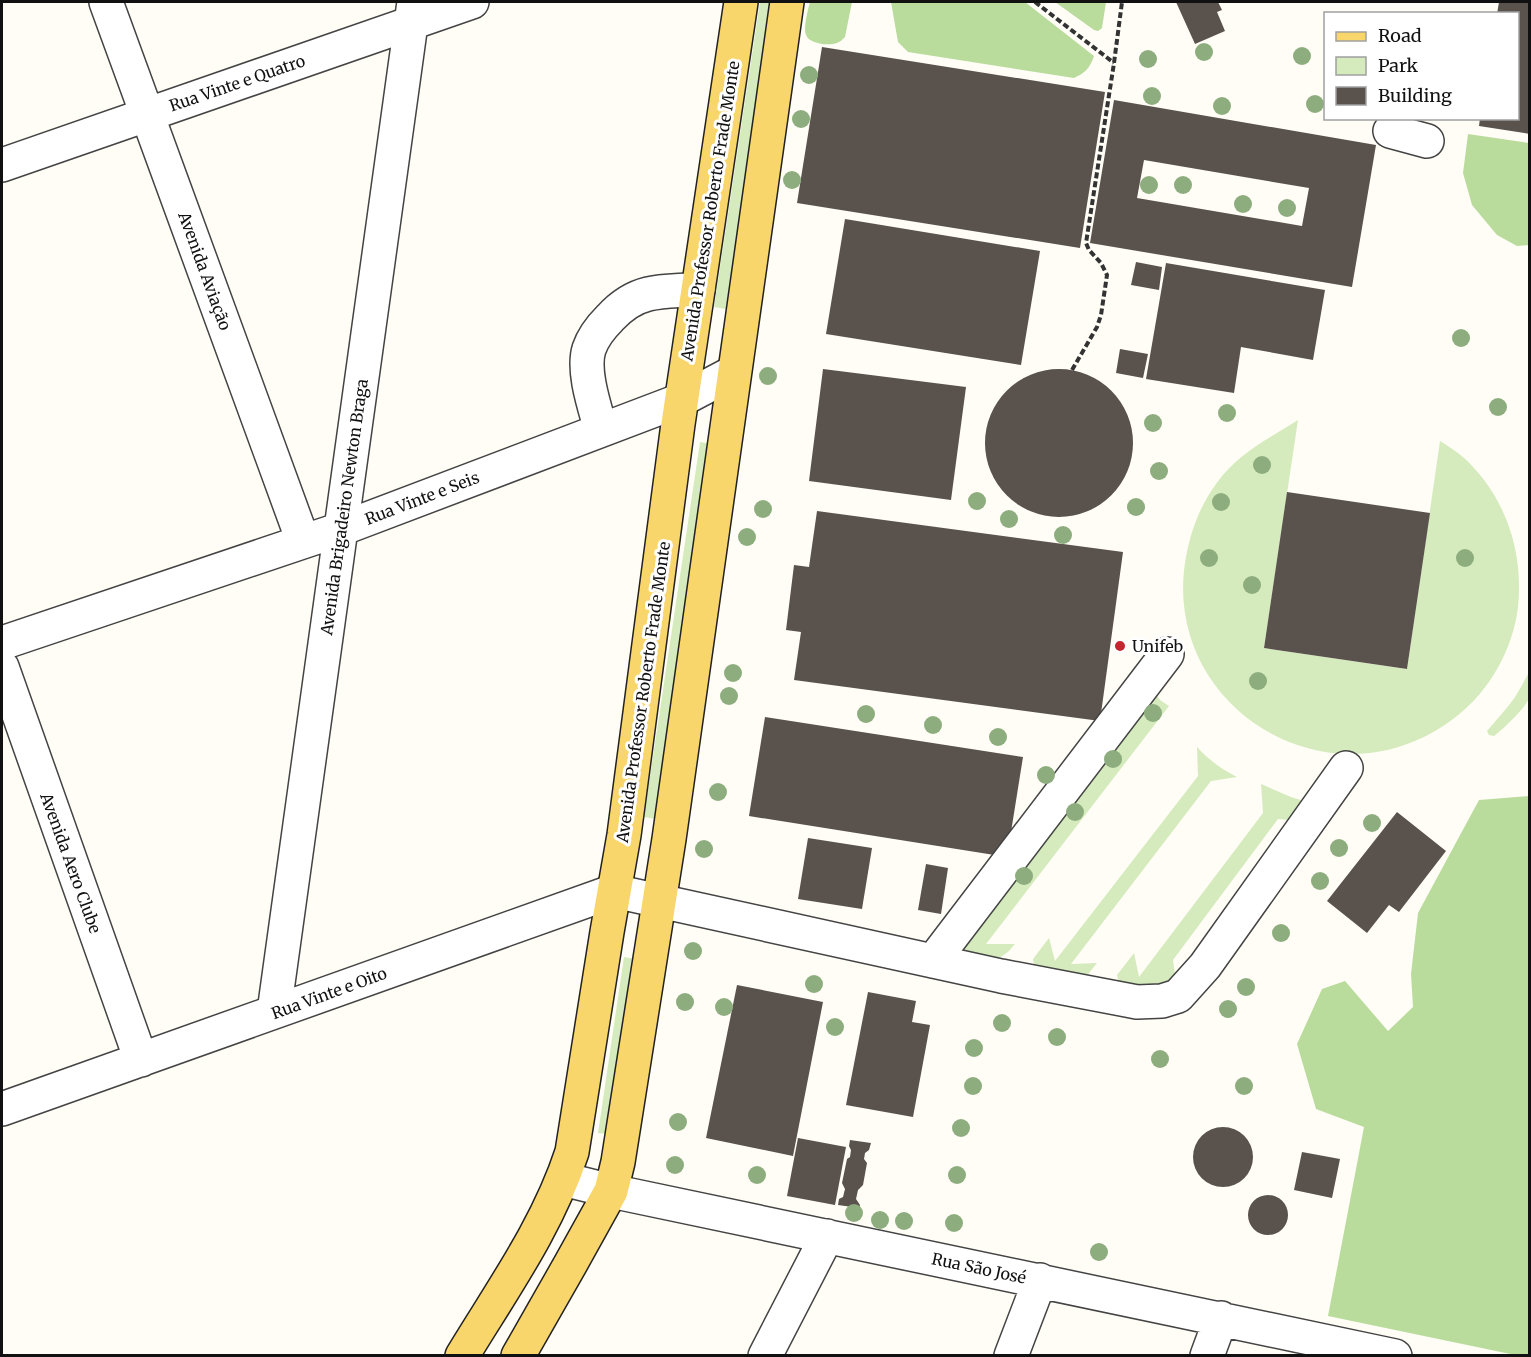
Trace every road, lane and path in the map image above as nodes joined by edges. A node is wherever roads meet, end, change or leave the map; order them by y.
1 (106, 2) edge
2 (472, 2) edge
3 (741, 2) edge
4 (787, 2) edge
5 (1035, 2) edge
6 (1122, 2) edge
7 (413, 12) edge
8 (1114, 63) junction
9 (147, 114) junction
10 (1390, 131) dead end
11 (1427, 141) dead end
12 (2, 165) edge
13 (698, 289) junction
14 (1072, 370) dead end
15 (734, 372) junction
16 (681, 400) junction
17 (601, 430) junction
18 (341, 529) junction
19 (303, 541) junction
20 (2, 643) edge
21 (1167, 654) dead end
22 (2, 667) edge
23 (1346, 768) dead end
24 (614, 891) junction
25 (659, 900) junction
26 (933, 961) junction
27 (274, 1012) junction
28 (141, 1060) junction
29 (2, 1109) edge
30 (563, 1179) junction
31 (611, 1191) junction
32 (827, 1236) junction
33 (1040, 1280) junction
34 (1221, 1318) junction
35 (1375, 1354) edge
36 (462, 1356) edge
37 (518, 1356) edge
38 (765, 1356) edge
39 (1011, 1356) edge
40 (1207, 1356) edge

1 - 9 street, Avenida Aviação
2 - 7 street, Rua Vinte e Quatro
3 - 13 main road, Avenida Professor Roberto Frade Monte
4 - 15 main road
5 - 8 path
6 - 8 path
7 - 9 street, Rua Vinte e Quatro
7 - 18 street, Avenida Brigadeiro Newton Braga
8 - 14 path
9 - 12 street, Rua Vinte e Quatro
9 - 19 street, Avenida Aviação
10 - 11 street
13 - 16 main road, Avenida Professor Roberto Frade Monte
13 - 17 street
15 - 16 street, Rua Vinte e Seis
15 - 25 main road
16 - 17 street, Rua Vinte e Seis
16 - 24 main road, Avenida Professor Roberto Frade Monte
17 - 18 street, Rua Vinte e Seis
18 - 19 street, Rua Vinte e Seis
18 - 27 street, Avenida Brigadeiro Newton Braga
19 - 20 street, Rua Vinte e Seis
21 - 26 street
22 - 28 street, Avenida Aero Clube
23 - 26 street
24 - 25 street
24 - 27 street, Rua Vinte e Oito
24 - 30 main road, Avenida Professor Roberto Frade Monte
25 - 26 street
25 - 31 main road
27 - 28 street, Rua Vinte e Oito
28 - 29 street, Rua Vinte e Oito
30 - 31 street, Rua São José
30 - 36 main road, Avenida Professor Roberto Frade Monte
31 - 32 street, Rua São José
31 - 37 main road
32 - 33 street, Rua São José
32 - 38 street
33 - 34 street, Rua São José
33 - 39 street
34 - 35 street, Rua São José
34 - 40 street

